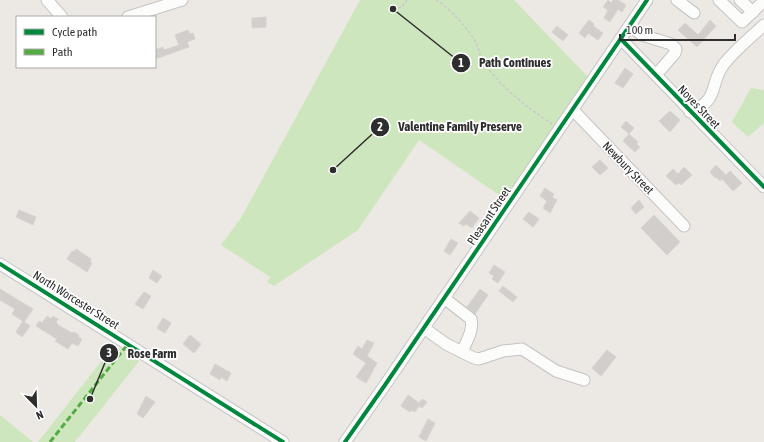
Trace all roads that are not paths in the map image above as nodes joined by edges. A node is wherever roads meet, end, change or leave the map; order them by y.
1 (47, 0) edge
2 (182, 0) edge
3 (647, 0) edge
4 (677, 0) edge
5 (719, 0) edge
6 (740, 0) edge
7 (764, 1) edge
8 (753, 12) junction
9 (694, 13) dead end
10 (61, 16) edge
11 (131, 16) edge
12 (630, 25) junction
13 (764, 25) edge
14 (622, 39) junction
15 (656, 76) junction
16 (573, 110) junction
17 (690, 112) junction
18 (764, 188) edge
19 (684, 226) dead end
20 (0, 264) edge
21 (444, 298) junction
22 (424, 328) junction
23 (462, 352) junction
24 (584, 380) dead end
25 (283, 442) edge
26 (345, 442) edge

1 - 10 street
2 - 11 street
3 - 12 street, Pleasant Street
4 - 9 street
5 - 8 street
6 - 8 street
7 - 8 street
12 - 14 street, Pleasant Street
12 - 15 street
13 - 17 street
14 - 15 street, Noyes Street
14 - 16 street, Pleasant Street
15 - 17 street, Noyes Street
16 - 19 street, Newbury Street
16 - 21 street, Pleasant Street
17 - 18 street, Noyes Street
20 - 25 street, North Worcester Street
21 - 22 street, Pleasant Street
21 - 23 street
22 - 23 street
22 - 26 street, Pleasant Street
23 - 24 street

